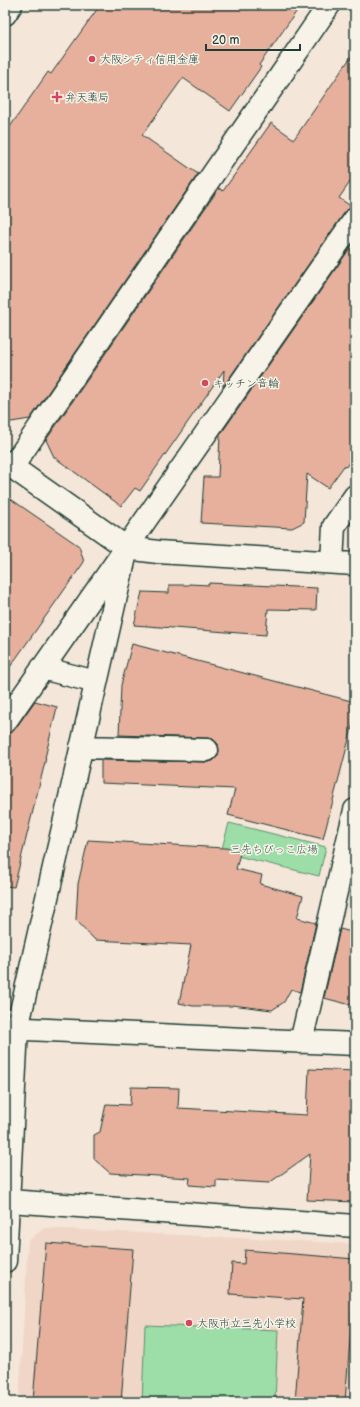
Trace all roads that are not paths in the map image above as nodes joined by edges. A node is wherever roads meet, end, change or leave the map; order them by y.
1 (11, 5) edge
2 (329, 5) edge
3 (5, 14) edge
4 (355, 218) edge
5 (9, 464) edge
6 (355, 496) edge
7 (127, 548) junction
8 (332, 562) junction
9 (355, 564) edge
10 (42, 668) junction
11 (96, 682) junction
12 (5, 722) edge
13 (81, 747) junction
14 (206, 750) dead end
15 (355, 810) edge
16 (11, 1029) edge
17 (301, 1042) junction
18 (355, 1044) edge
19 (9, 1201) junction
20 (355, 1226) edge
21 (5, 1261) edge

1 - 3 main road
2 - 5 main road
4 - 7 main road
5 - 7 main road
6 - 8 main road
7 - 8 main road
7 - 10 main road
7 - 11 main road
8 - 9 main road
10 - 11 main road
10 - 12 main road
11 - 13 main road
13 - 14 main road
13 - 16 main road
15 - 17 main road
16 - 17 main road
16 - 19 main road
17 - 18 main road
19 - 20 main road
19 - 21 main road

